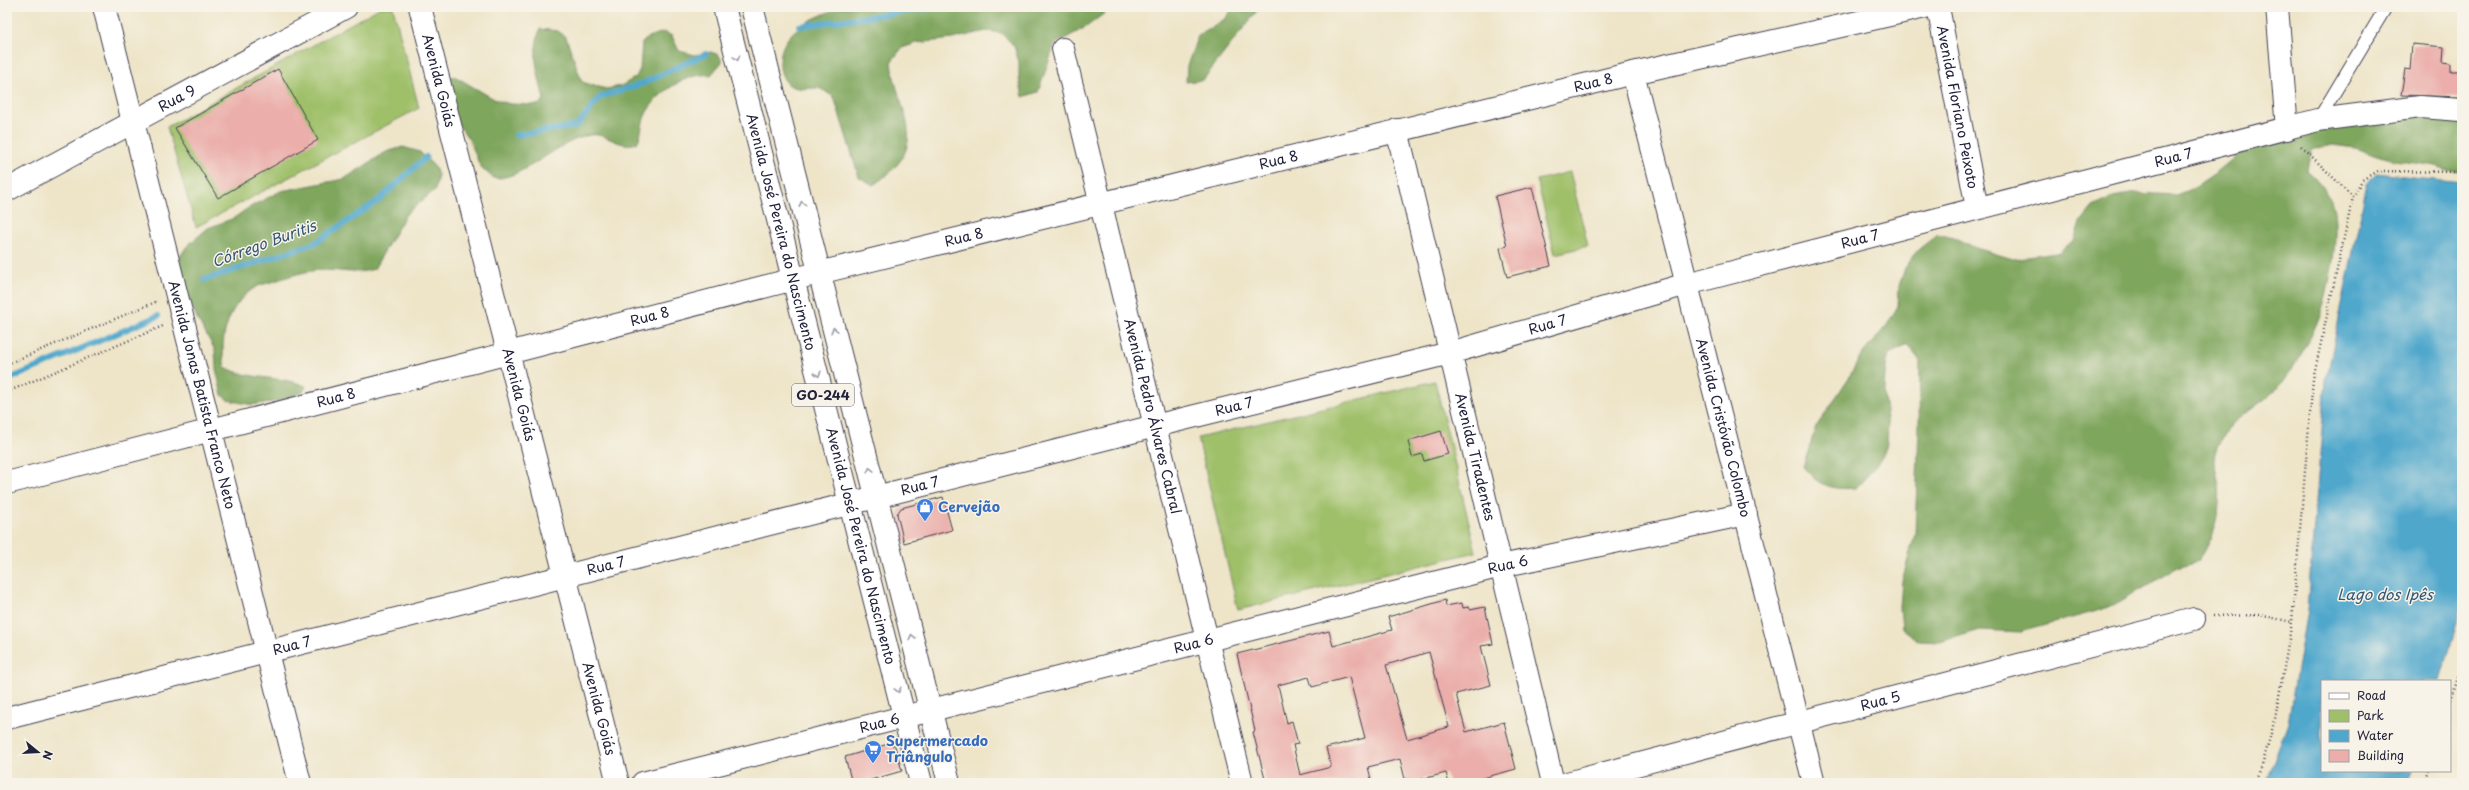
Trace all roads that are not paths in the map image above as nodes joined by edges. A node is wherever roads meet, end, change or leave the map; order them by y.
1 (104, 7) edge
2 (346, 7) edge
3 (420, 7) edge
4 (724, 7) edge
5 (1925, 7) edge
6 (1938, 7) edge
7 (2277, 7) edge
8 (2386, 7) edge
9 (755, 17) edge
10 (731, 35) junction
11 (1063, 49) dead end
12 (1633, 73) junction
13 (2462, 110) edge
14 (2318, 120) junction
15 (134, 122) junction
16 (2287, 129) junction
17 (1397, 130) junction
18 (7, 190) edge
19 (1101, 205) junction
20 (1977, 208) junction
21 (820, 273) junction
22 (794, 279) junction
23 (1687, 284) junction
24 (508, 353) junction
25 (1450, 353) junction
26 (1155, 426) junction
27 (212, 430) junction
28 (7, 483) edge
29 (876, 497) junction
30 (851, 504) junction
31 (1746, 514) junction
32 (1501, 566) junction
33 (565, 576) junction
34 (2194, 619) road end
35 (1207, 640) junction
36 (267, 652) junction
37 (930, 710) junction
38 (904, 717) junction
39 (7, 718) edge
40 (1799, 722) junction
41 (300, 783) edge
42 (618, 783) edge
43 (643, 783) edge
44 (921, 783) edge
45 (949, 783) edge
46 (1242, 783) edge
47 (1553, 783) edge
48 (1567, 783) edge
49 (1814, 783) edge

1 - 15 street, Avenida Jonas Batista Franco Neto
2 - 15 street, Rua 9
3 - 24 street, Avenida Goiás
4 - 10 street, Avenida José Pereira do Nascimento / GO-244
5 - 12 street, Rua 8
6 - 20 street, Avenida Floriano Peixoto
7 - 16 street
8 - 14 lane
9 - 10 street
21 -> 9 street, Avenida José Pereira do Nascimento / GO-244
10 -> 22 street, Avenida José Pereira do Nascimento / GO-244
11 - 19 street, Avenida Pedro Álvares Cabral
12 - 17 street, Rua 8
12 - 23 street, Avenida Cristóvão Colombo
13 - 14 street, Rua 7
14 - 16 street, Rua 7
15 - 18 street, Rua 9
15 - 27 street, Avenida Jonas Batista Franco Neto
16 - 20 street, Rua 7
17 - 19 street, Rua 8
17 - 25 street, Avenida Tiradentes
19 - 21 street, Rua 8
19 - 26 street, Avenida Pedro Álvares Cabral
20 - 23 street, Rua 7
21 - 22 street, Rua 8
29 -> 21 street, Avenida José Pereira do Nascimento / GO-244
22 - 24 street, Rua 8
22 -> 30 street, Avenida José Pereira do Nascimento / GO-244
23 - 25 street, Rua 7
23 - 31 street, Avenida Cristóvão Colombo
24 - 27 street, Rua 8
24 - 33 street, Avenida Goiás
25 - 26 street, Rua 7
25 - 32 street, Avenida Tiradentes
26 - 29 street, Rua 7
26 - 35 street, Avenida Pedro Álvares Cabral
27 - 28 street, Rua 8
27 - 36 street, Avenida Jonas Batista Franco Neto
29 - 30 street, Rua 7
37 -> 29 street, Avenida José Pereira do Nascimento / GO-244
30 - 33 street, Rua 7
30 -> 38 street, Avenida José Pereira do Nascimento / GO-244
31 - 32 street, Rua 6
31 - 40 street, Avenida Cristóvão Colombo
32 - 35 street, Rua 6
32 - 47 street, Avenida Tiradentes
33 - 36 street, Rua 7
33 - 42 street, Avenida Goiás
34 - 40 street, Rua 5
35 - 37 street, Rua 6
35 - 46 street, Avenida Pedro Álvares Cabral
36 - 39 street, Rua 7
36 - 41 street, Avenida Jonas Batista Franco Neto
37 - 38 street, Rua 6
37 - 45 street, Avenida José Pereira do Nascimento / GO-244
38 - 43 street, Rua 6
38 - 44 street, Avenida José Pereira do Nascimento / GO-244
40 - 48 street, Rua 5
40 - 49 street, Avenida Cristóvão Colombo

